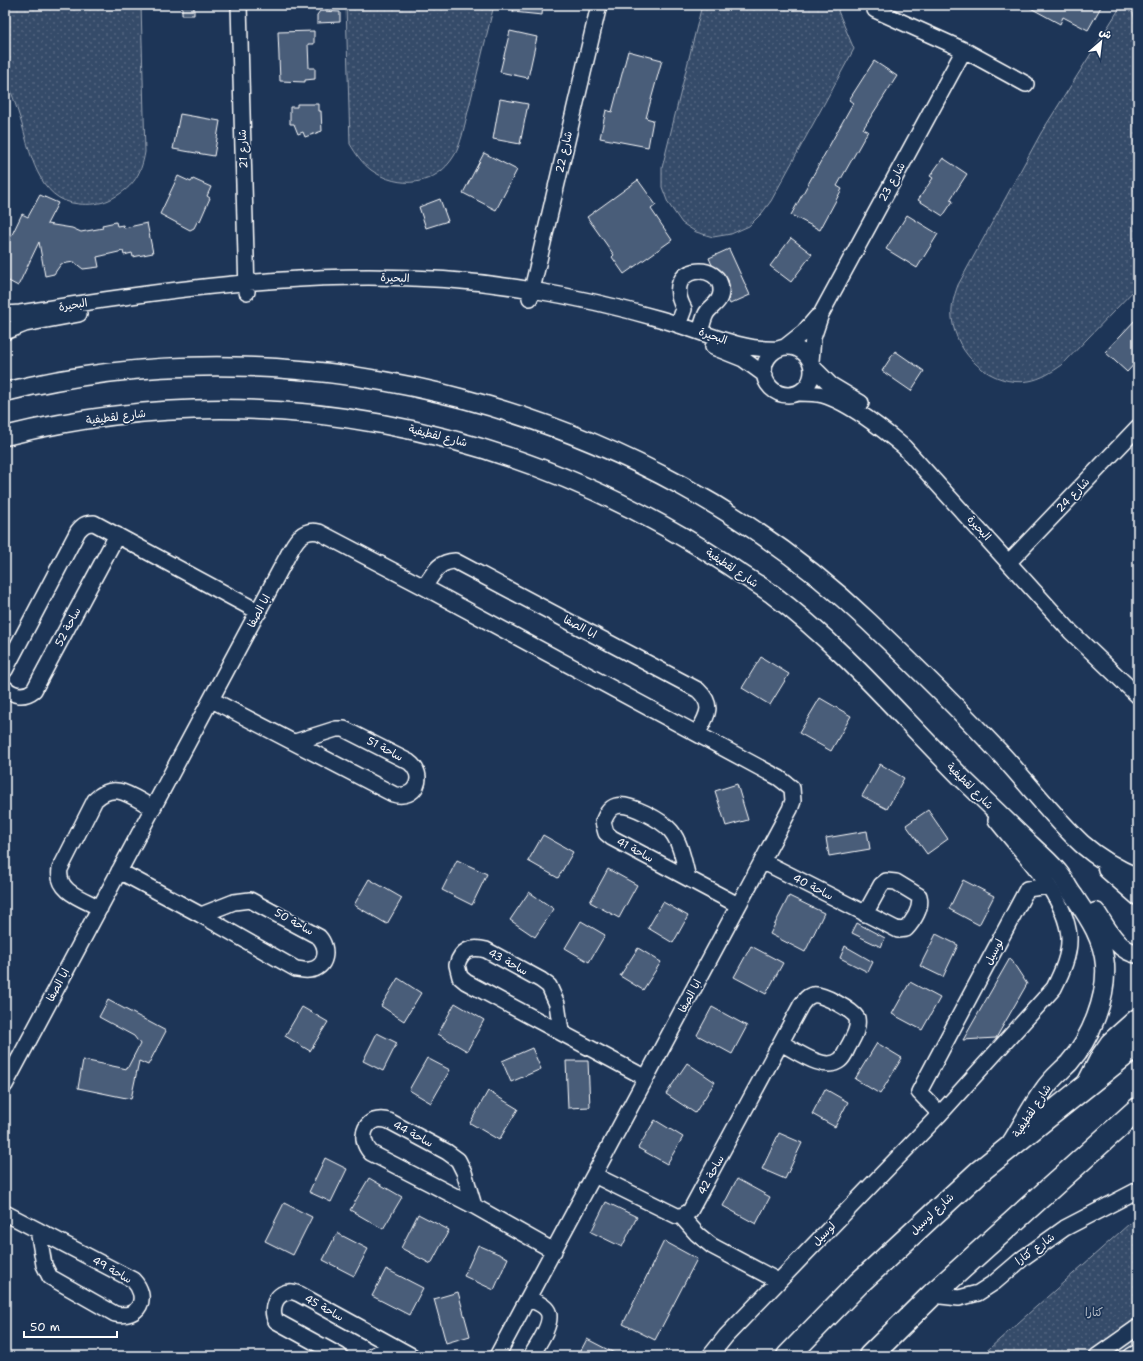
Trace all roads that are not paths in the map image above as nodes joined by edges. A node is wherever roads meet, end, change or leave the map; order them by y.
1 (239, 5) edge
2 (599, 5) edge
3 (875, 10) dead end
4 (964, 50) junction
5 (1026, 84) dead end
6 (247, 288) junction
7 (531, 294) junction
8 (120, 303) junction
9 (5, 314) edge
10 (821, 314) junction
11 (675, 327) junction
12 (5, 332) edge
13 (700, 332) junction
14 (782, 348) junction
15 (811, 364) junction
16 (765, 375) junction
17 (5, 392) edge
18 (798, 393) junction
19 (1138, 427) edge
20 (5, 436) edge
21 (902, 438) junction
22 (117, 535) junction
23 (1012, 558) junction
24 (424, 587) junction
25 (259, 612) junction
26 (5, 670) edge
27 (1138, 682) edge
28 (5, 688) edge
29 (1138, 696) edge
30 (212, 700) junction
31 (698, 734) junction
32 (295, 742) junction
33 (153, 808) junction
34 (1084, 846) junction
35 (762, 861) junction
36 (120, 871) junction
37 (688, 878) junction
38 (1138, 878) edge
39 (1054, 880) junction
40 (1138, 896) edge
41 (738, 905) junction
42 (100, 908) junction
43 (865, 914) dead end
44 (201, 915) junction
45 (1138, 954) edge
46 (1138, 1019) edge
47 (561, 1031) junction
48 (781, 1043) junction
49 (1138, 1044) edge
50 (11, 1060) edge
51 (646, 1078) junction
52 (5, 1085) edge
53 (1087, 1085) junction
54 (1138, 1109) edge
55 (940, 1114) junction
56 (1010, 1145) junction
57 (594, 1175) junction
58 (1138, 1190) edge
59 (474, 1206) junction
60 (5, 1213) edge
61 (681, 1216) junction
62 (38, 1230) junction
63 (554, 1250) junction
64 (778, 1282) junction
65 (932, 1295) junction
66 (528, 1298) junction
67 (1138, 1327) edge
68 (392, 1346) junction
69 (1138, 1352) edge
70 (340, 1356) edge
71 (372, 1356) edge
72 (412, 1356) edge
73 (497, 1356) edge
74 (531, 1356) edge
75 (710, 1356) edge
76 (788, 1356) edge
77 (870, 1356) edge
78 (1097, 1356) edge
79 (1131, 1356) edge

1 - 6 street, شارع 21
2 - 7 street, شارع 22
3 - 4 street
4 - 5 street
4 - 10 street, شارع 23
6 - 7 street, البحيرة
6 - 8 street, البحيرة
7 - 11 street, البحيرة
8 - 9 street, البحيرة
8 - 12 street, البحيرة
10 - 14 street, شارع 23
10 - 15 street, شارع 23
11 - 13 street, البحيرة
11 - 13 street
11 - 16 street, البحيرة
13 - 14 street, البحيرة
14 - 15 street
14 - 16 street
15 - 18 street
15 - 21 street, البحيرة
16 - 18 street
17 - 34 street
18 - 21 street, البحيرة
19 - 23 street, شارع 24
20 - 39 street, شارع لقطيفية
21 - 23 street, البحيرة
22 - 25 street
22 - 26 street
22 - 28 street, ساحة 52
23 - 27 street, البحيرة
23 - 29 street, البحيرة
24 - 25 street, ابا الصفا
24 - 31 street, ابا الصفا
24 - 31 street, ابا الصفا
25 - 30 street, ابا الصفا
30 - 32 street, ساحة 51
30 - 33 street, ابا الصفا
31 - 35 street, ابا الصفا
32 - 32 street, ساحة 51
33 - 36 street, ابا الصفا
33 - 42 street
34 - 38 street
34 - 40 street
35 - 41 street, ابا الصفا
35 - 43 street, ساحة 40
36 - 42 street, ابا الصفا
36 - 44 street, ساحة 50
37 - 37 street, ساحة 41
37 - 41 street, ساحة 41
39 - 45 street
39 - 55 street, لوسيل
39 - 55 street, لوسيل
39 - 56 street, شارع لقطيفية
41 - 51 street, ابا الصفا
42 - 50 street, ابا الصفا
44 - 44 street, ساحة 50
46 - 53 main road, شارع لوسيل
47 - 47 street, ساحة 43
47 - 51 street, ساحة 43
48 - 48 street, ساحة 42
48 - 61 street, ساحة 42
49 - 53 highway, شارع لوسيل
50 - 52 street, ابا الصفا
51 - 57 street, ابا الصفا
53 - 56 highway, شارع لوسيل
54 - 65 highway
55 - 64 street, لوسيل
56 - 76 highway, شارع لوسيل
57 - 61 street
57 - 63 street, ابا الصفا
58 - 65 street, شارع كتارا
59 - 59 street, ساحة 44
59 - 63 street, ساحة 44
60 - 62 street, ساحة 49
61 - 64 street
62 - 62 street, ساحة 49
63 - 66 street, ابا الصفا
64 - 75 street, لوسيل
65 - 77 highway
66 - 73 street, ابا الصفا
66 - 74 street
67 - 78 street
68 - 70 street, ساحة 45
68 - 71 street
68 - 72 street, ساحة 45
69 - 79 street

